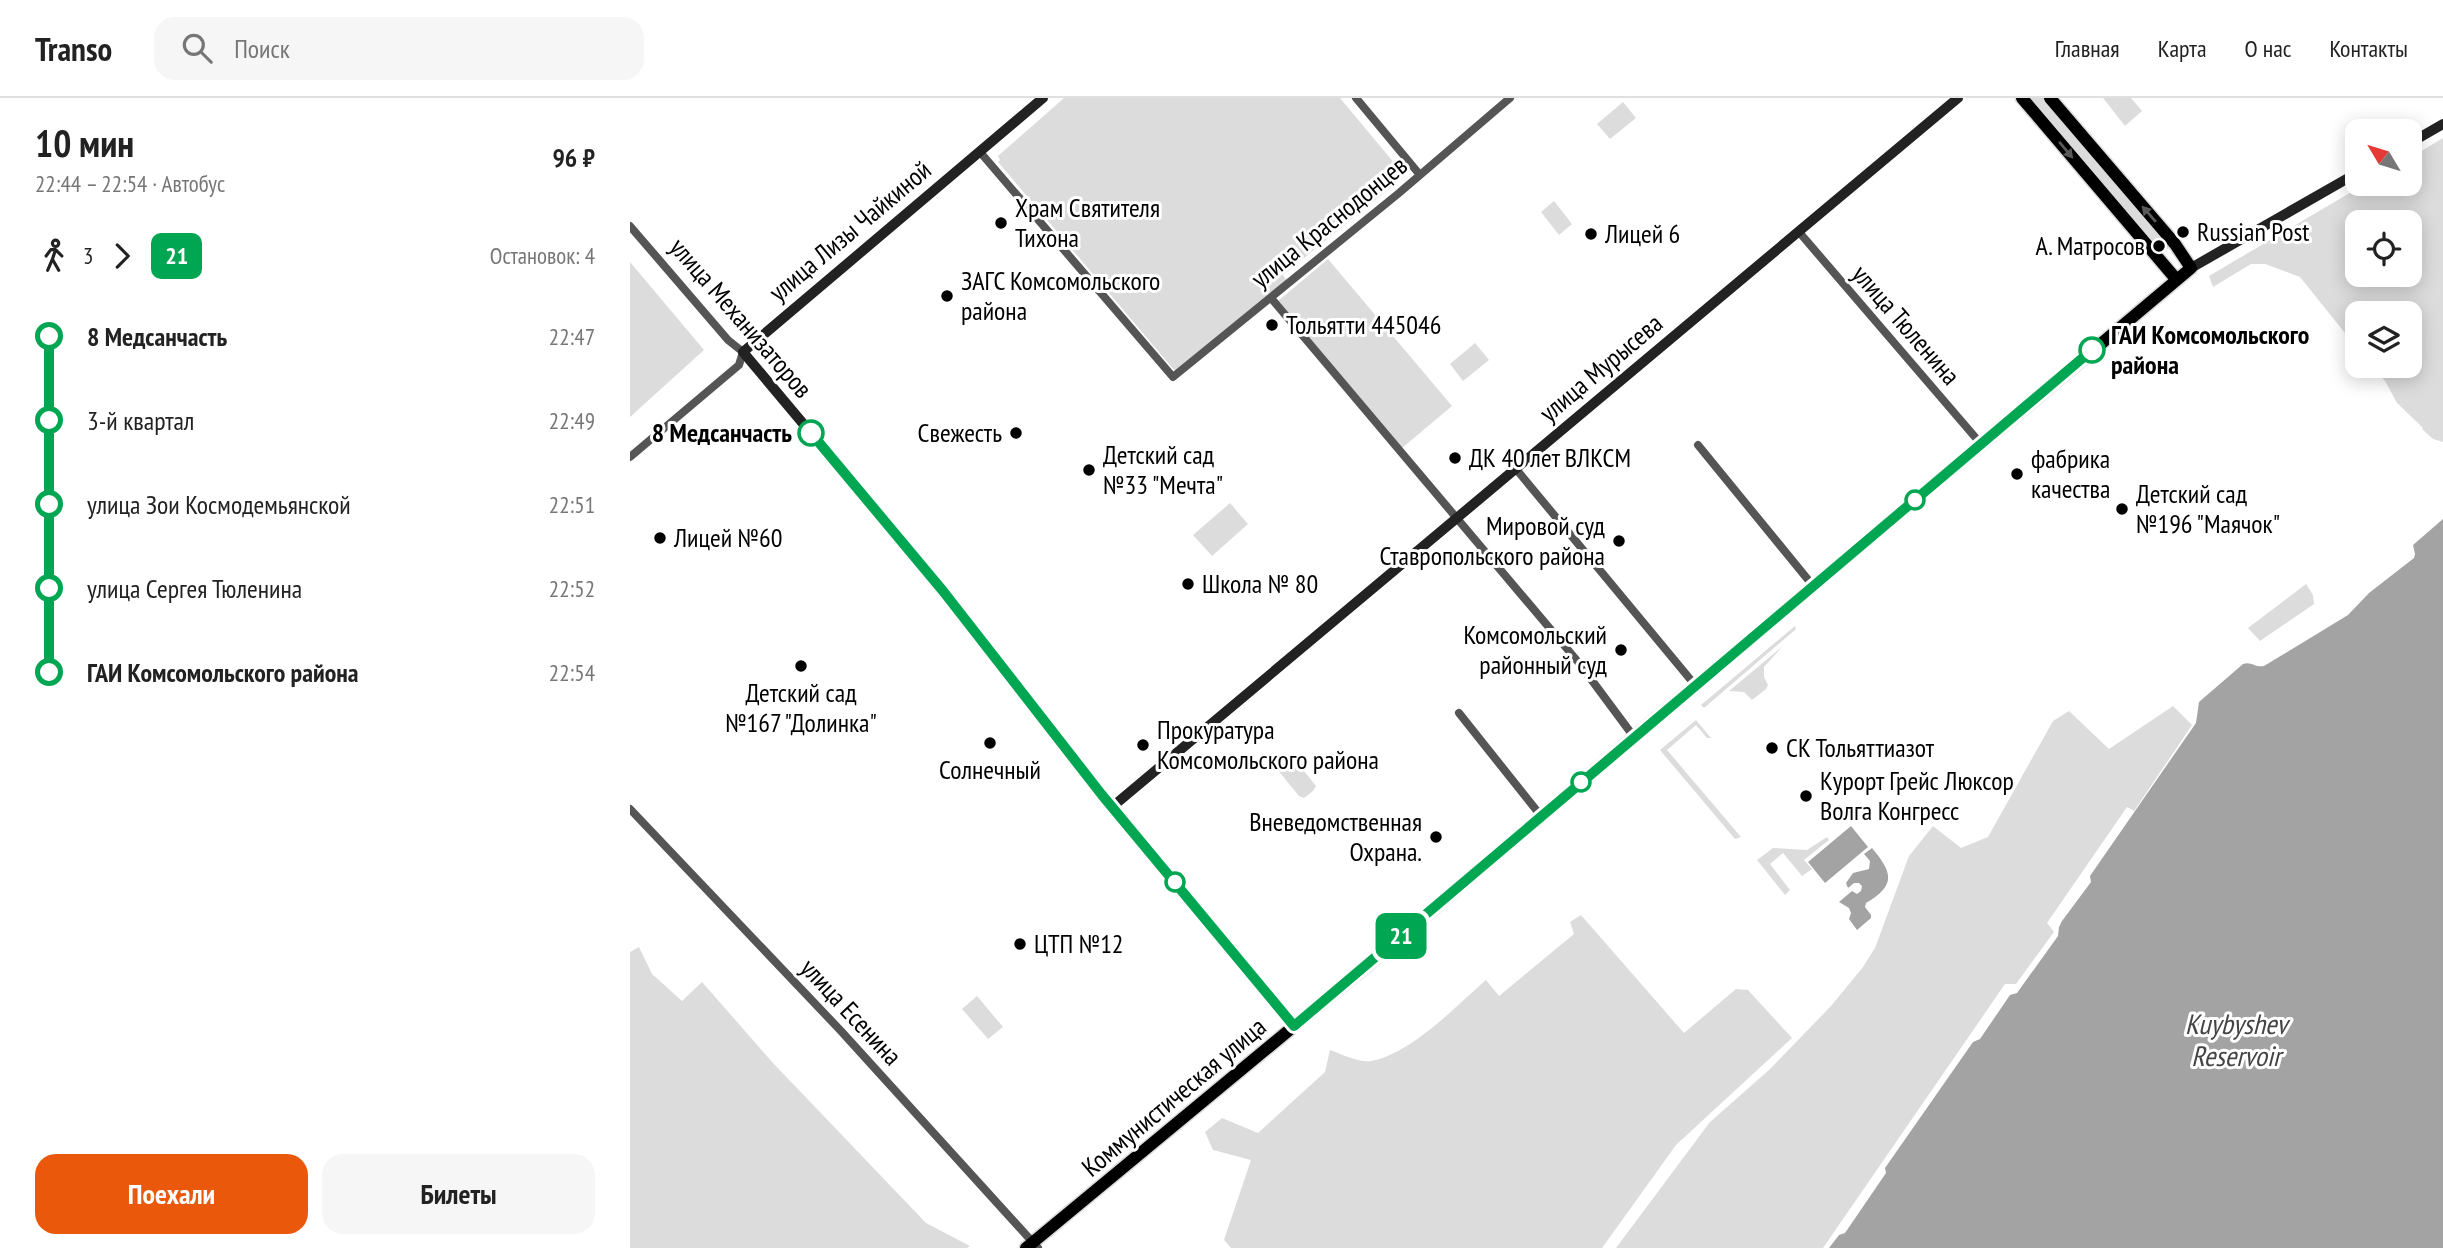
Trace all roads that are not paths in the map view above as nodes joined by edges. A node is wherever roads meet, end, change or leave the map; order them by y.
1 (1043, 98) edge
2 (1356, 98) edge
3 (1510, 98) edge
4 (1958, 98) edge
5 (2022, 98) edge
6 (2050, 98) edge
7 (2443, 124) edge
8 (2422, 136) edge
9 (980, 152) junction
10 (1420, 175) junction
11 (2345, 180) edge
12 (630, 226) edge
13 (1800, 233) junction
14 (2191, 268) junction
15 (2176, 279) junction
16 (1270, 298) junction
17 (743, 352) junction
18 (1981, 444) junction
19 (1698, 445) dead end
20 (630, 457) edge
21 (1516, 469) junction
22 (1456, 519) junction
23 (1814, 587) junction
24 (1695, 685) junction
25 (1460, 713) dead end
26 (1634, 737) junction
27 (1112, 807) junction
28 (630, 809) edge
29 (1541, 816) junction
30 (1294, 1026) junction
31 (1032, 1246) edge

1 - 9 main road, улица Лизы Чайкиной
2 - 10 street
3 - 10 street, улица Краснодонцев
4 - 13 main road, улица Мурысева
5 -> 15 main road
14 -> 6 main road
7 - 8 main road
9 - 16 street, улица Краснодонцев
9 - 17 main road, улица Лизы Чайкиной
10 - 16 street, улица Краснодонцев
11 - 14 main road, Коммунистическая улица
12 - 17 street, улица Механизаторов
13 - 18 street, улица Тюленина
13 - 21 main road, улица Мурысева
14 - 15 main road, Коммунистическая улица
15 - 18 main road, Коммунистическая улица
16 - 22 street
17 - 20 street, улица Лизы Чайкиной
17 - 27 main road, улица Механизаторов
18 - 23 main road, Коммунистическая улица
19 - 23 street
21 - 22 main road, улица Мурысева
21 - 24 street
22 - 26 street
22 - 27 main road, улица Мурысева
23 - 24 main road, Коммунистическая улица
24 - 26 main road, Коммунистическая улица
25 - 29 street
26 - 29 main road, Коммунистическая улица
27 - 30 main road, улица Механизаторов
28 - 31 street, улица Есенина
29 - 30 main road, Коммунистическая улица
30 - 31 main road, Коммунистическая улица

